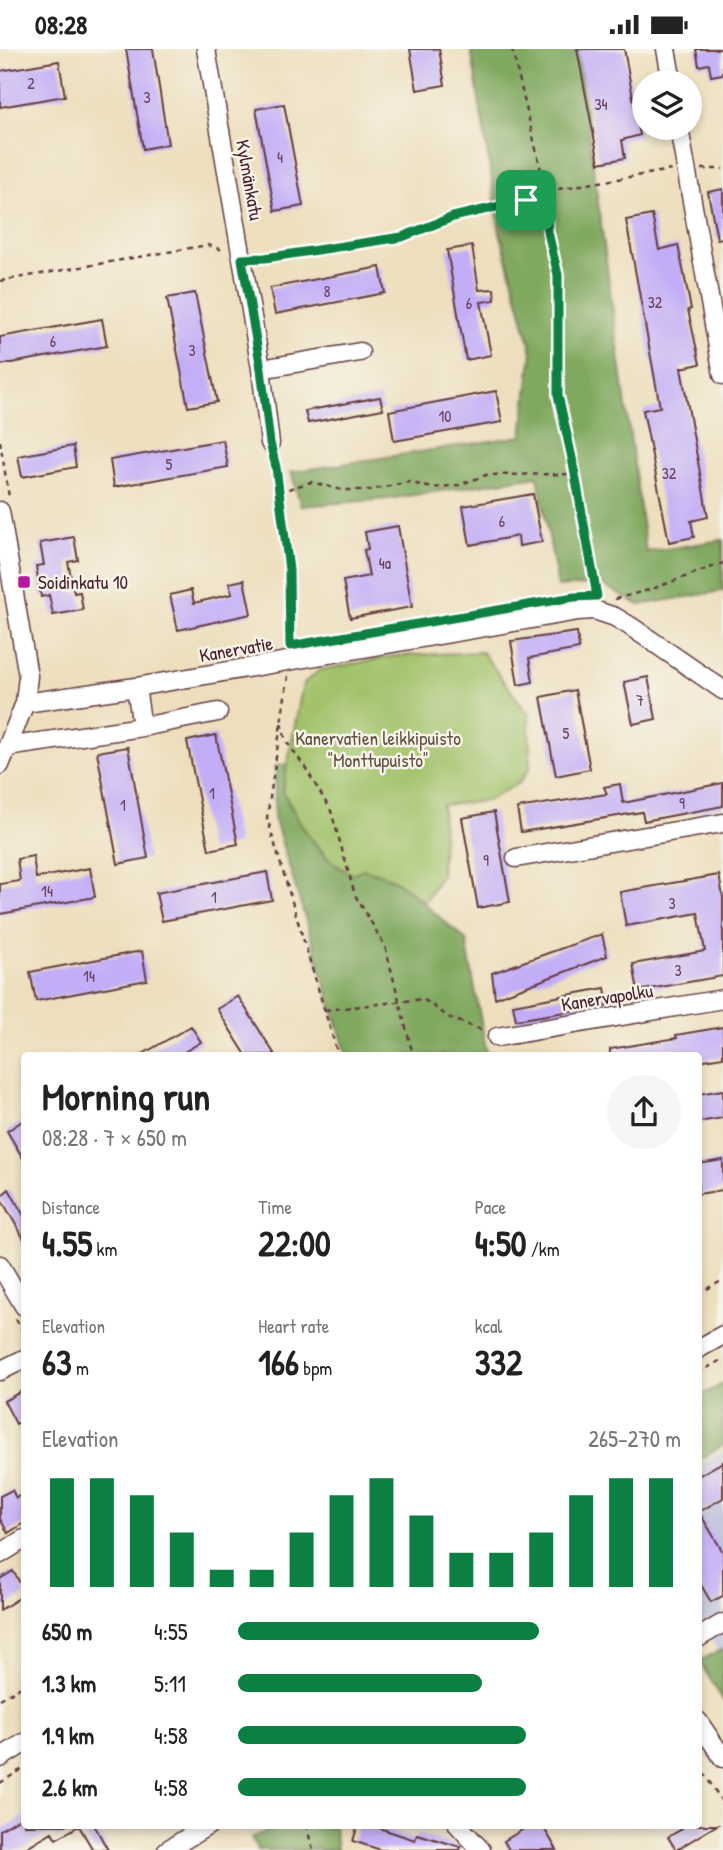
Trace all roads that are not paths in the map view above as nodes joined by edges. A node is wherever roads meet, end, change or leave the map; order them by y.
1 (205, 49) edge
2 (666, 49) edge
3 (669, 70) edge
4 (681, 140) edge
5 (360, 352) dead end
6 (261, 369) junction
7 (723, 375) edge
8 (270, 443) road end
9 (5, 508) edge
10 (136, 687) junction
11 (723, 690) edge
12 (25, 703) junction
13 (218, 712) dead end
14 (142, 727) junction
15 (7, 747) junction
16 (0, 765) edge
17 (723, 823) edge
18 (516, 858) dead end
19 (723, 999) edge
20 (498, 1037) road end
21 (0, 1265) edge
22 (21, 1301) edge
23 (723, 1335) edge
24 (702, 1347) edge
25 (21, 1360) edge
26 (0, 1371) edge
27 (21, 1541) edge
28 (0, 1553) edge
29 (723, 1623) edge
30 (702, 1636) edge
31 (702, 1727) edge
32 (21, 1745) edge
33 (0, 1758) edge
34 (723, 1758) edge
35 (202, 1829) edge
36 (462, 1829) edge
37 (167, 1850) edge
38 (481, 1850) edge

1 - 6 street, Kylmänkatu
2 - 3 street
4 - 7 street
5 - 6 street
6 - 8 street, Kylmänkatu
9 - 12 street
10 - 11 street, Kanervatie
10 - 12 street, Kanervatie
10 - 14 street
12 - 15 street
13 - 14 street
14 - 15 street
15 - 16 street
17 - 18 street
19 - 20 street, Kanervapolku
21 - 22 street
23 - 24 street
25 - 26 street
27 - 28 street
29 - 30 street
31 - 34 street
32 - 33 street
35 - 37 street
36 - 38 street

